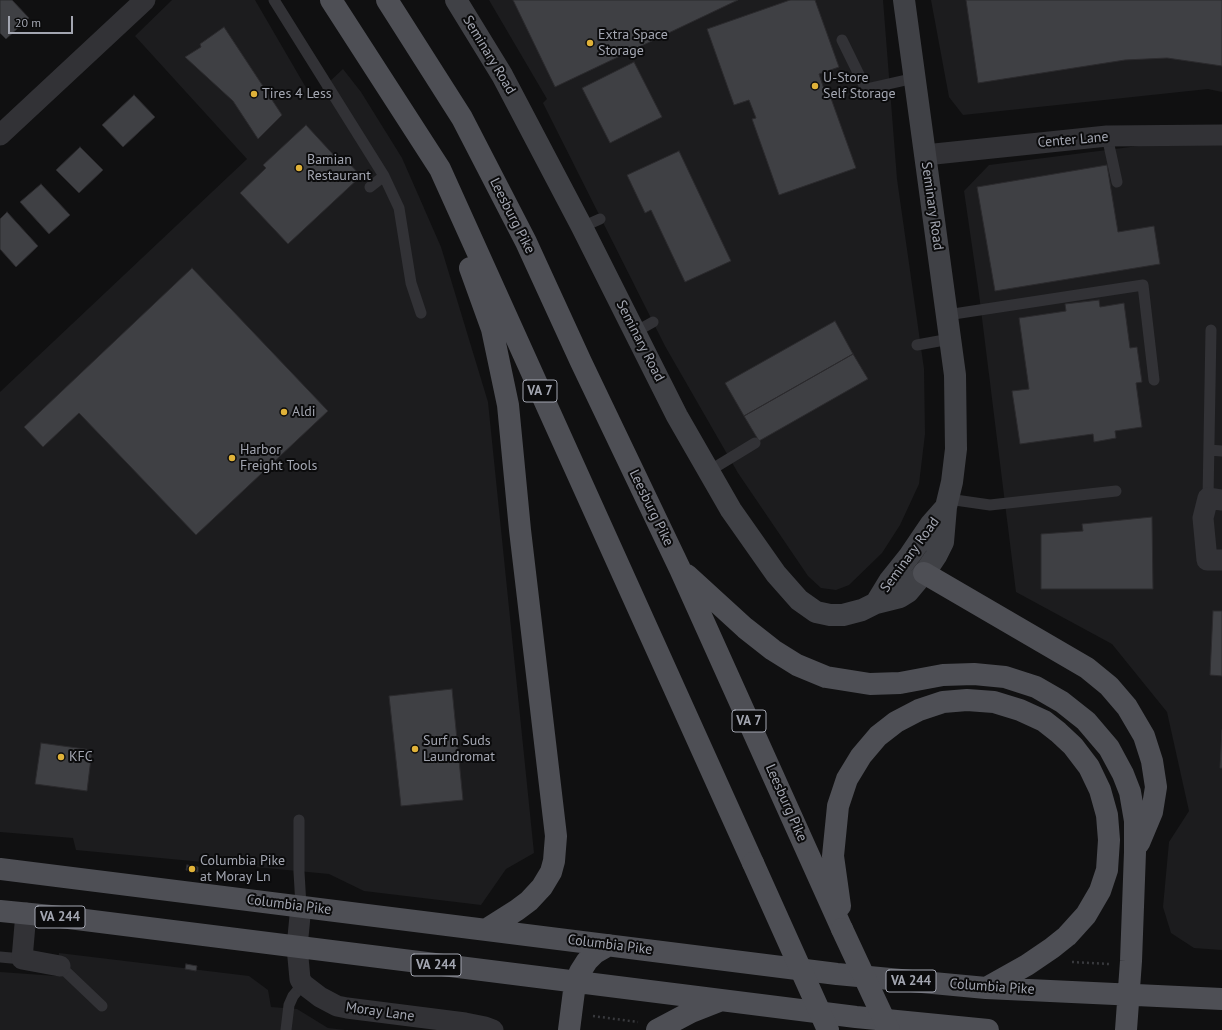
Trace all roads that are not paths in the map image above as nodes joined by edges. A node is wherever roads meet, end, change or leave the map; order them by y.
1 (145, 0) edge
2 (274, 0) edge
3 (331, 0) edge
4 (387, 0) edge
5 (456, 0) edge
6 (904, 0) edge
7 (842, 40) dead end
8 (915, 78) junction
9 (0, 135) edge
10 (1222, 135) edge
11 (1107, 136) junction
12 (925, 155) junction
13 (440, 169) junction
14 (384, 176) junction
15 (1117, 182) dead end
16 (370, 187) dead end
17 (421, 313) dead end
18 (947, 315) junction
19 (1211, 330) dead end
20 (950, 339) junction
21 (917, 345) dead end
22 (1154, 380) dead end
23 (755, 443) dead end
24 (1209, 450) junction
25 (1222, 451) edge
26 (709, 471) junction
27 (1116, 491) dead end
28 (1215, 499) edge
29 (947, 503) junction
30 (1222, 560) edge
31 (680, 569) junction
32 (924, 573) junction
33 (876, 603) junction
34 (299, 820) dead end
35 (1135, 852) junction
36 (0, 869) edge
37 (301, 906) junction
38 (0, 910) edge
39 (26, 913) junction
40 (487, 929) junction
41 (842, 929) junction
42 (609, 945) junction
43 (297, 947) junction
44 (0, 957) edge
45 (22, 959) junction
46 (60, 966) joint
47 (575, 983) junction
48 (303, 984) junction
49 (986, 988) junction
50 (1129, 996) junction
51 (1222, 999) edge
52 (722, 1000) junction
53 (102, 1006) dead end
54 (649, 1028) edge
55 (286, 1030) edge
56 (493, 1030) edge
57 (569, 1030) edge
58 (828, 1030) edge
59 (889, 1030) edge
60 (988, 1030) edge
61 (1126, 1030) edge

1 - 9 street
2 - 14 lane
3 - 13 main road, VA 7
4 - 31 main road, Leesburg Pike / VA 7
5 - 26 street, Seminary Road
6 - 8 street, Seminary Road
7 - 8 lane
8 - 12 street, Seminary Road
10 - 11 street, Center Lane
11 - 12 street, Center Lane
11 - 15 lane
12 - 18 street, Seminary Road
13 - 40 main road
13 - 58 main road, VA 7, bridge
14 - 16 lane
14 - 17 lane
18 - 20 street, Seminary Road
18 - 22 lane
19 - 24 lane
20 - 21 lane
20 - 29 street, Seminary Road
23 - 26 lane
24 - 25 lane
24 - 28 lane
26 - 33 street, Seminary Road
27 - 29 lane
28 - 30 street
29 - 32 street, Seminary Road
29 - 33 street, Seminary Road
31 - 35 main road
31 - 41 main road, Leesburg Pike / VA 7
32 - 33 street, Seminary Road
32 - 35 main road
34 - 37 lane
35 - 50 main road
36 - 37 main road, Columbia Pike / VA 244
37 - 40 main road, Columbia Pike / VA 244
37 - 43 street
38 - 39 main road, VA 244
39 - 43 main road, VA 244
39 - 45 street
40 - 42 main road, Columbia Pike / VA 244
41 - 49 main road
41 - 59 main road, Leesburg Pike / VA 7, bridge
42 - 47 main road
42 - 49 main road, Columbia Pike / VA 244
43 - 47 main road, VA 244
43 - 48 street
44 - 45 lane
45 - 46 street
46 - 53 lane
47 - 52 main road, VA 244
47 - 57 main road
48 - 55 lane
48 - 56 street, Moray Lane
49 - 50 main road, Columbia Pike / VA 244
50 - 51 main road, Columbia Pike / VA 244
50 - 61 main road
52 - 54 main road
52 - 60 main road, VA 244

